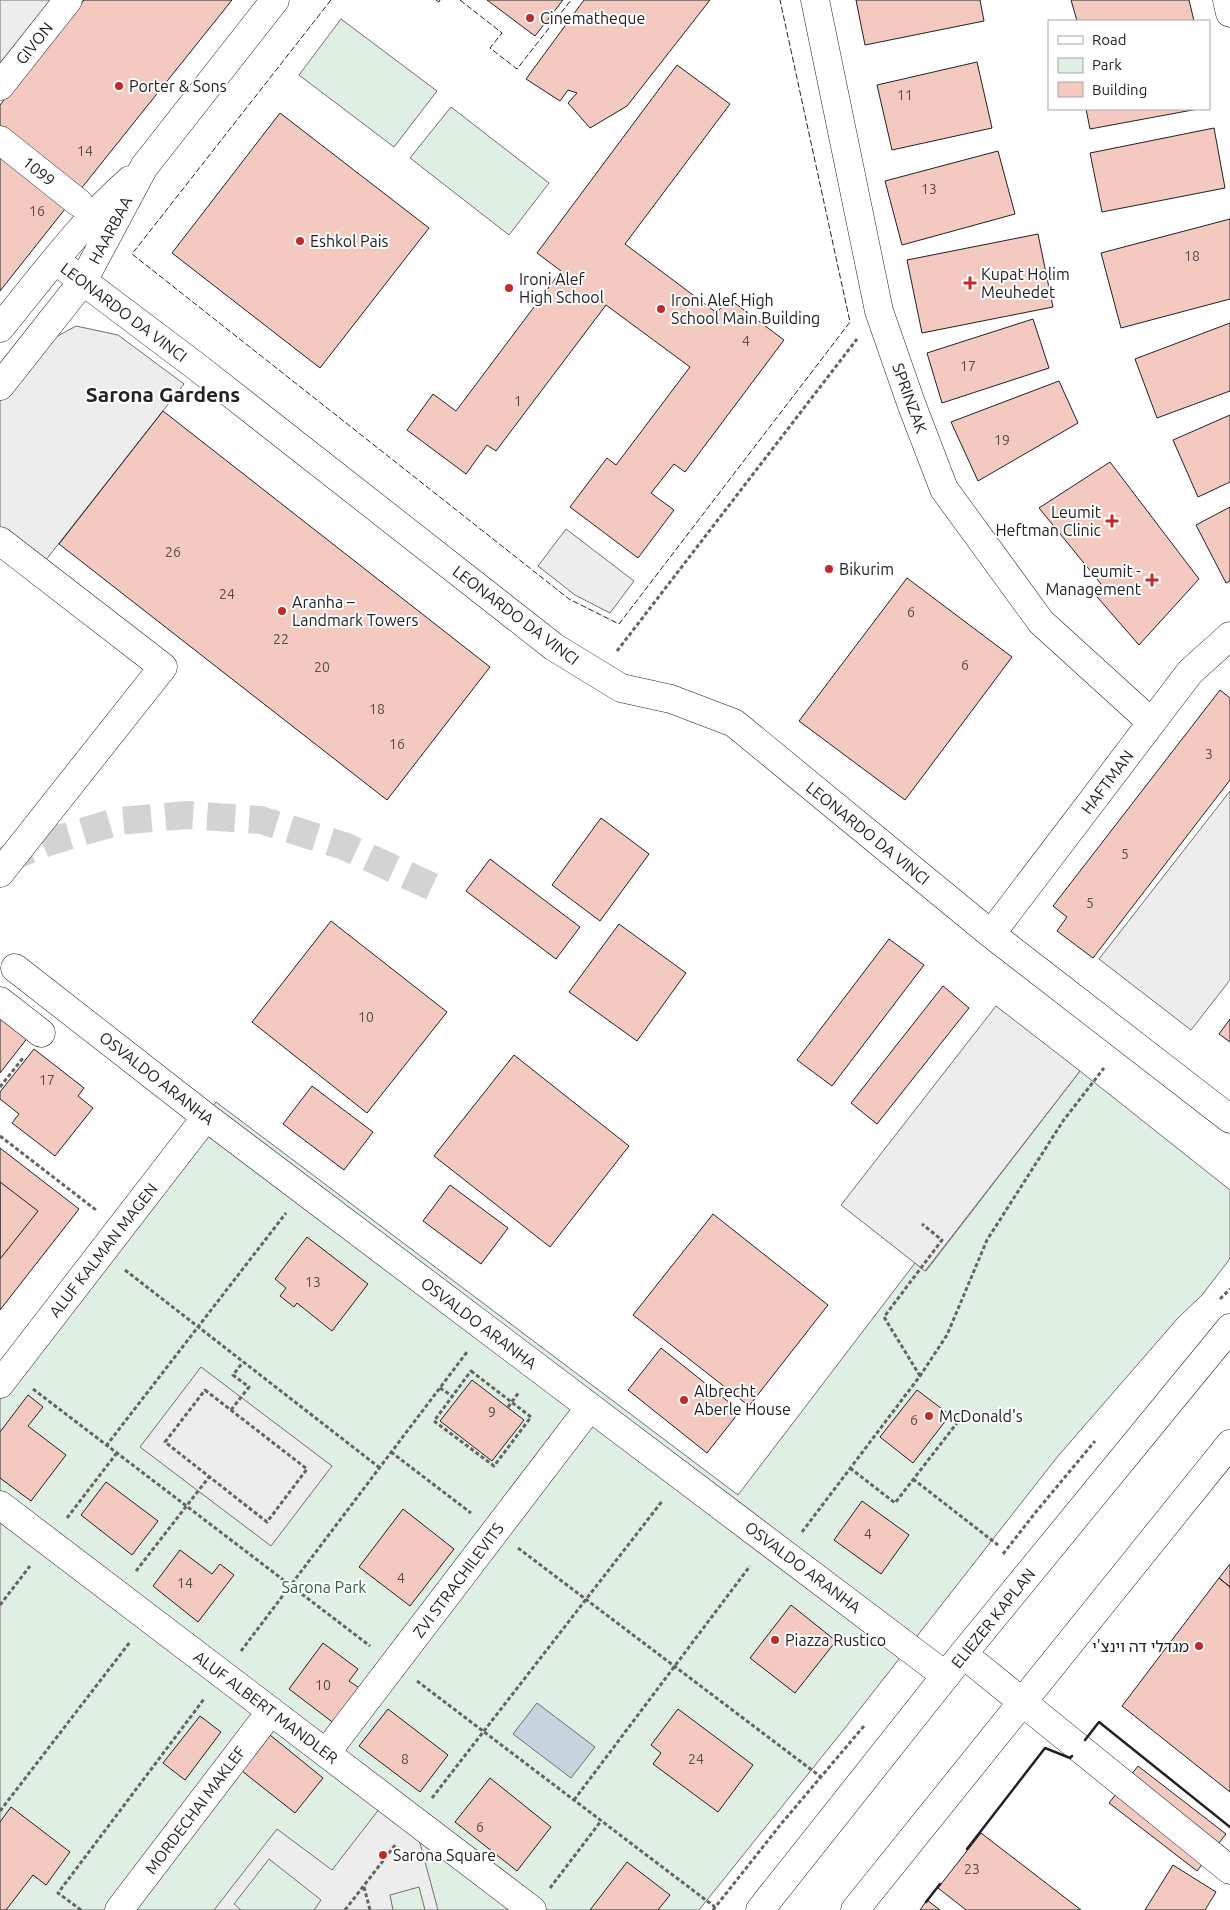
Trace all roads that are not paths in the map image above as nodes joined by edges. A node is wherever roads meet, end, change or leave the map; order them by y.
1 (68, 0) edge
2 (275, 0) edge
3 (814, 0) edge
4 (1227, 0) edge
5 (1230, 13) edge
6 (0, 86) edge
7 (0, 140) edge
8 (144, 168) junction
9 (79, 203) dead end
10 (55, 260) junction
11 (83, 281) junction
12 (0, 328) edge
13 (0, 386) edge
14 (0, 541) edge
15 (1230, 636) edge
16 (1151, 722) junction
17 (0, 873) edge
18 (991, 934) junction
19 (15, 968) dead end
20 (0, 1002) edge
21 (41, 1033) road end
22 (206, 1117) junction
23 (1230, 1119) edge
24 (1230, 1328) edge
25 (5, 1378) edge
26 (590, 1407) junction
27 (1230, 1444) edge
28 (0, 1505) edge
29 (963, 1654) junction
30 (946, 1676) junction
31 (1023, 1701) junction
32 (271, 1711) junction
33 (326, 1753) junction
34 (1230, 1870) edge
35 (538, 1903) edge
36 (119, 1910) edge
37 (760, 1910) edge
38 (855, 1910) edge

1 - 6 street, GIVON
2 - 8 street, HAARBAA
3 - 16 street, SPRINZAK
4 - 5 street
7 - 9 street, 1099
8 - 10 street, HAARBAA
8 - 11 street, HAARBAA
10 - 11 street, LEONARDO DA VINCI
10 - 12 street, HAARBAA
11 - 13 street, HAARBAA
11 - 18 street, LEONARDO DA VINCI
14 - 17 street
15 - 16 street, HAFTMAN
16 - 18 street, HAFTMAN
18 - 23 street, LEONARDO DA VINCI
19 - 22 street, OSVALDO ARANHA
20 - 21 street
22 - 25 street, ALUF KALMAN MAGEN
22 - 26 street, OSVALDO ARANHA
24 - 29 street, ELIEZER KAPLAN
26 - 30 street, OSVALDO ARANHA
26 - 33 street, ZVI STRACHILEVITS
27 - 31 street
28 - 32 street, ALUF ALBERT MANDLER
29 - 30 street, ELIEZER KAPLAN
29 - 31 street
30 - 37 street, ELIEZER KAPLAN
31 - 34 street
31 - 38 street
32 - 33 street, ALUF ALBERT MANDLER
32 - 36 street, MORDECHAI MAKLEF
33 - 35 street, ALUF ALBERT MANDLER

